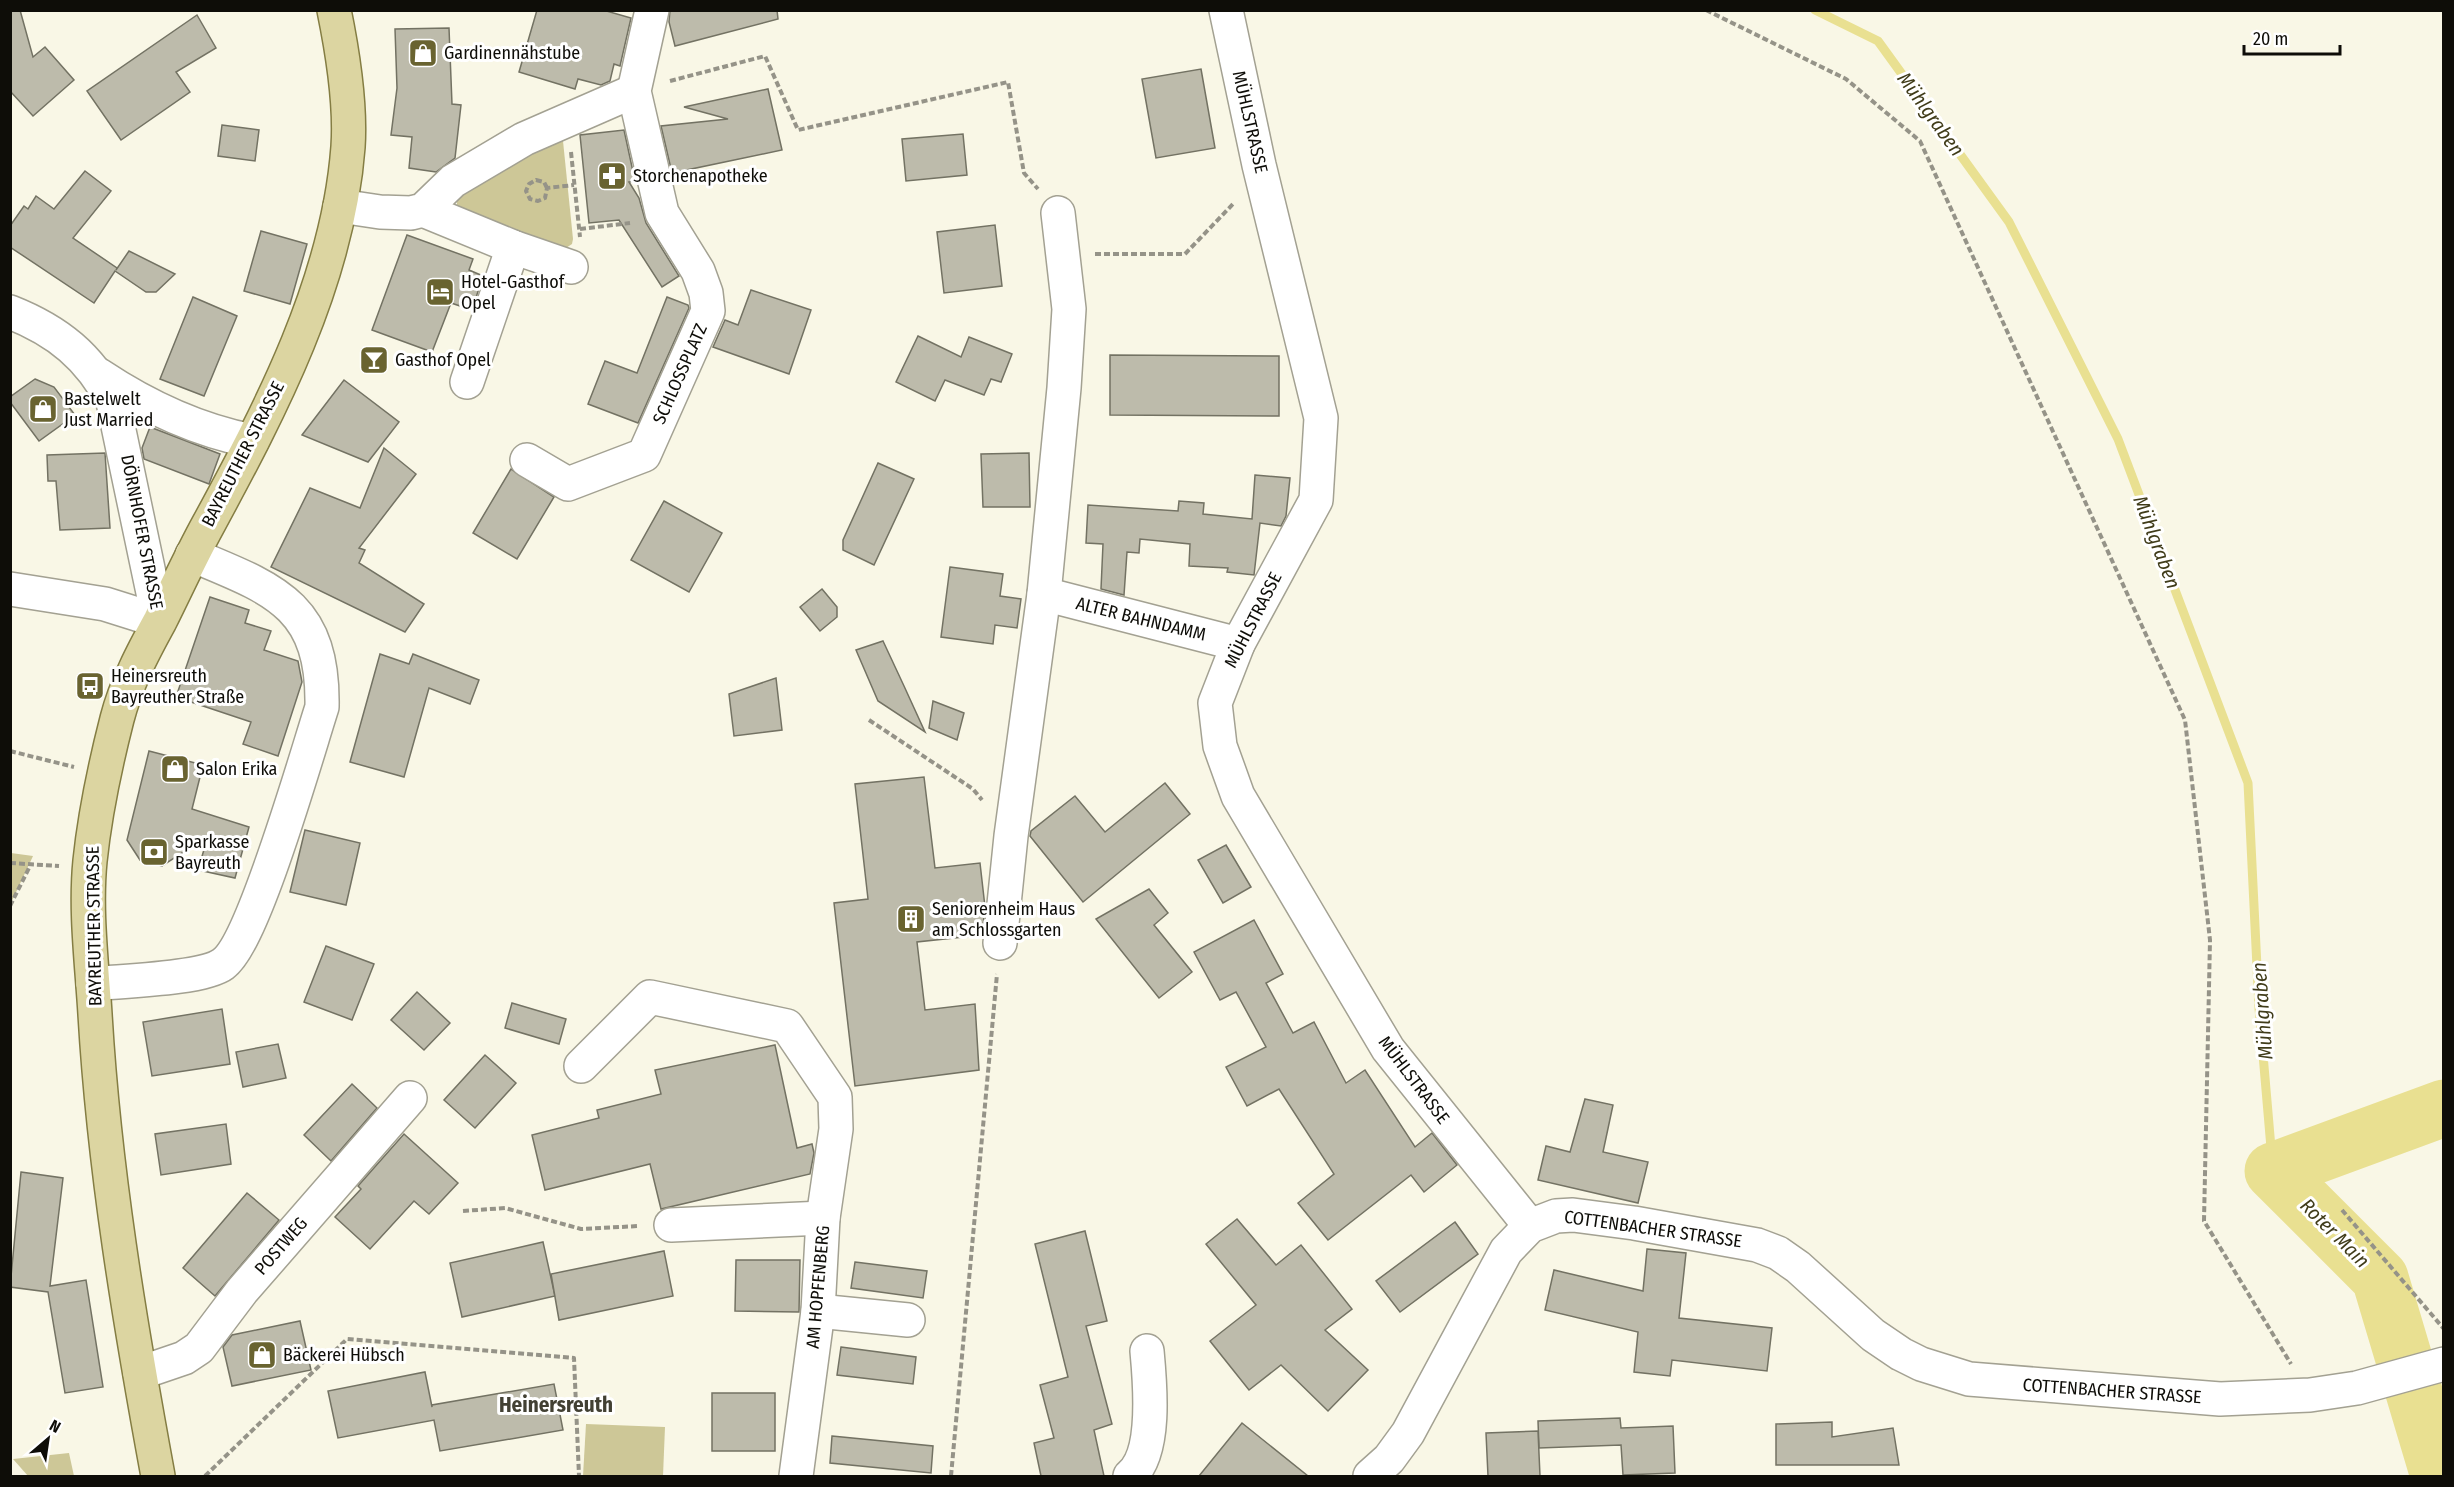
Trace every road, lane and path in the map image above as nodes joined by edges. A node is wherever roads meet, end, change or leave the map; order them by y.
1 (334, 10) edge
2 (652, 10) edge
3 (1226, 10) edge
4 (1706, 10) edge
5 (634, 91) junction
6 (571, 154) dead end
7 (574, 185) junction
8 (547, 188) junction
9 (1235, 197) dead end
10 (340, 206) junction
11 (423, 210) junction
12 (1058, 213) joint
13 (627, 223) dead end
14 (580, 229) junction
15 (513, 247) junction
16 (1064, 254) junction
17 (571, 267) joint
18 (10, 312) edge
19 (99, 375) junction
20 (467, 382) dead end
21 (252, 441) junction
22 (527, 460) dead end
23 (192, 555) junction
24 (10, 589) edge
25 (1044, 594) junction
26 (159, 621) junction
27 (1238, 644) junction
28 (869, 720) dead end
29 (10, 751) edge
30 (75, 767) dead end
31 (1011, 836) junction
32 (10, 863) edge
33 (10, 906) edge
34 (1000, 944) joint
35 (93, 984) junction
36 (581, 1066) dead end
37 (410, 1098) dead end
38 (2342, 1210) dead end
39 (463, 1211) dead end
40 (824, 1218) junction
41 (671, 1225) joint
42 (1530, 1226) junction
43 (818, 1311) junction
44 (908, 1320) dead end
45 (2444, 1329) edge
46 (1147, 1351) dead end
47 (2440, 1364) edge
48 (140, 1373) junction
49 (2310, 1395) junction
50 (1374, 1475) edge
51 (158, 1476) edge
52 (205, 1476) edge
53 (579, 1476) edge
54 (796, 1476) edge
55 (951, 1476) edge
56 (1130, 1476) edge

1 - 10 main road, BAYREUTHER STRASSE
2 - 5 street, SCHLOSSPLATZ
3 - 27 street, MÜHLSTRASSE
4 - 49 path
5 - 11 street
5 - 12 path
5 - 22 street, SCHLOSSPLATZ
6 - 7 path
7 - 8 path
7 - 14 path
8 - 8 path
9 - 16 path
10 - 11 street
10 - 21 main road, BAYREUTHER STRASSE
11 - 15 street
12 - 16 street
13 - 14 path
14 - 17 path
15 - 17 street
15 - 20 street
16 - 25 street
18 - 19 street, DÖRNHOFER STRASSE
19 - 21 street, DÖRNHOFER STRASSE
19 - 26 street, DÖRNHOFER STRASSE
21 - 23 main road, BAYREUTHER STRASSE
23 - 26 main road, BAYREUTHER STRASSE
23 - 35 street
24 - 26 street
25 - 27 street, ALTER BAHNDAMM
25 - 31 street
26 - 35 main road, BAYREUTHER STRASSE
27 - 42 street, MÜHLSTRASSE
28 - 31 path
29 - 30 path
31 - 34 street
32 - 33 path
34 - 55 path
35 - 48 main road, BAYREUTHER STRASSE
36 - 40 street, AM HOPFENBERG
37 - 48 street, POSTWEG
38 - 45 path
39 - 41 path
40 - 41 street
40 - 43 street, AM HOPFENBERG
42 - 49 street, COTTENBACHER STRASSE
42 - 50 street, COTTENBACHER STRASSE
43 - 44 street
43 - 54 street, AM HOPFENBERG
46 - 56 street
47 - 49 street, COTTENBACHER STRASSE
48 - 51 main road, BAYREUTHER STRASSE
52 - 53 path

